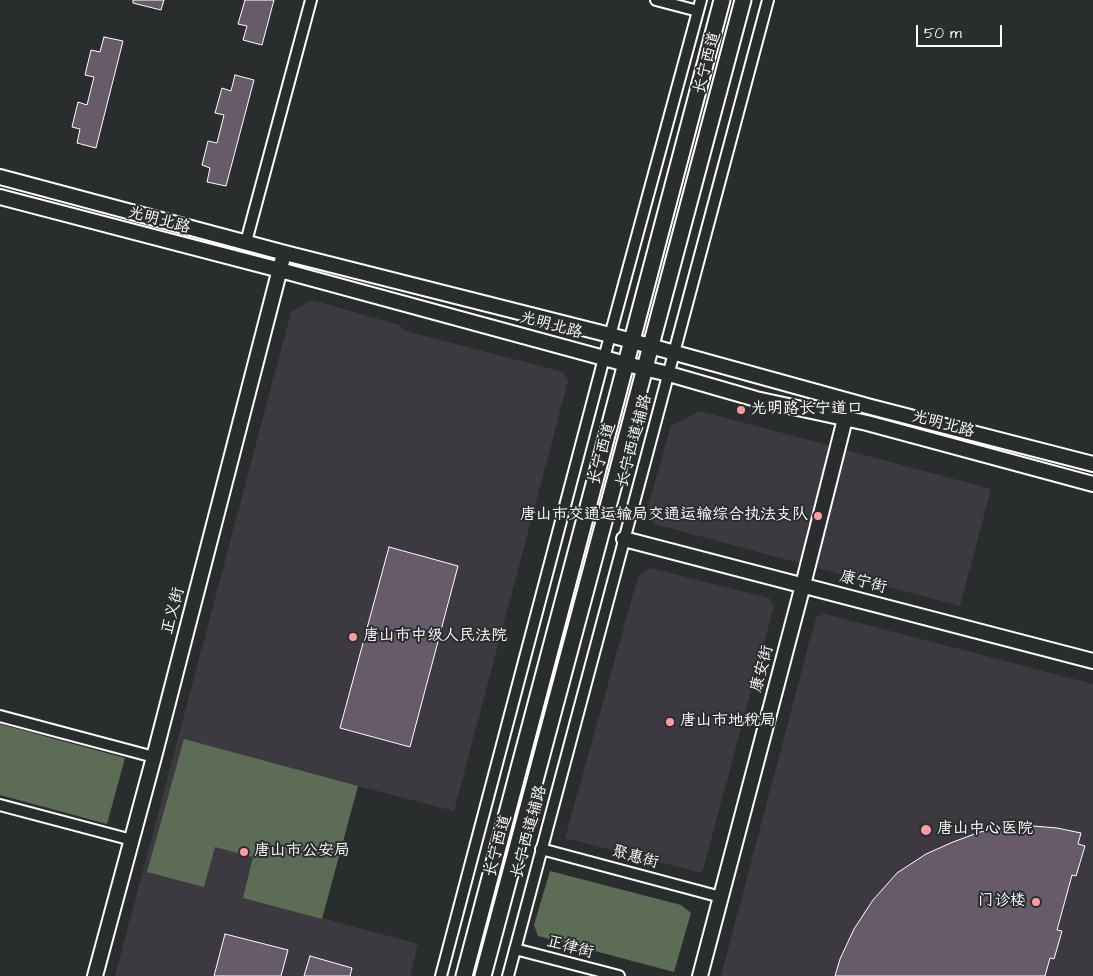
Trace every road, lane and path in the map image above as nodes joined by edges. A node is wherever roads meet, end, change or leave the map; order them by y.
1 (311, 0) edge
2 (656, 0) edge
3 (701, 0) edge
4 (722, 0) edge
5 (743, 0) edge
6 (768, 0) edge
7 (698, 11) junction
8 (0, 177) edge
9 (0, 197) edge
10 (246, 242) junction
11 (284, 253) junction
12 (280, 270) junction
13 (610, 336) junction
14 (632, 342) junction
15 (650, 347) junction
16 (674, 354) junction
17 (604, 358) junction
18 (626, 364) junction
19 (645, 368) junction
20 (669, 374) junction
21 (849, 400) junction
22 (844, 419) junction
23 (1093, 464) edge
24 (1093, 484) edge
25 (624, 538) junction
26 (803, 585) junction
27 (1093, 662) edge
28 (0, 716) edge
29 (154, 757) junction
30 (0, 805) edge
31 (132, 840) junction
32 (541, 849) junction
33 (721, 897) junction
34 (514, 949) junction
35 (95, 976) edge
36 (441, 976) edge
37 (464, 976) edge
38 (482, 976) edge
39 (508, 976) edge
40 (619, 976) edge
41 (700, 976) edge

1 - 10 street
2 - 7 street
3 - 7 street
4 - 14 main road, 长宁西道
5 - 15 main road, 长宁西道
6 - 16 street, 长宁西道辅路
7 - 13 street
8 - 10 main road, 光明北路
9 - 12 main road, 光明北路
10 - 11 main road, 光明北路
11 - 12 main road, 正义街
11 - 13 main road, 光明北路
12 - 17 main road, 光明北路
12 - 29 main road, 正义街
13 - 14 main road, 光明北路
13 - 17 street
14 - 15 main road, 光明北路
14 - 18 main road, 长宁西道
15 - 16 main road, 光明北路
15 - 19 main road, 长宁西道
16 - 20 street, 长宁西道辅路
16 - 21 main road, 光明北路
17 - 18 main road, 光明北路
17 - 36 street
18 - 19 main road, 光明北路
18 - 37 main road, 长宁西道
19 - 20 main road, 光明北路
19 - 38 main road, 长宁西道
20 - 22 main road, 光明北路
20 - 25 street, 长宁西道辅路
21 - 22 main road, 康安街
21 - 23 main road, 光明北路
22 - 24 main road, 光明北路
22 - 26 main road, 康安街
25 - 26 main road, 康宁街
25 - 32 street, 长宁西道辅路
26 - 27 main road, 康宁街
26 - 33 main road, 康安街
28 - 29 street
29 - 31 main road, 正义街
30 - 31 street
31 - 35 main road, 正义街
32 - 33 street, 聚惠街
32 - 34 street, 长宁西道辅路
33 - 41 main road, 康安街
34 - 39 street, 长宁西道辅路
34 - 40 street, 正律街

